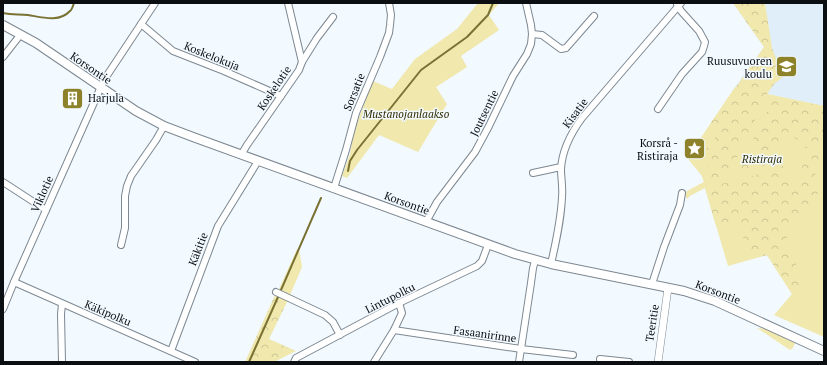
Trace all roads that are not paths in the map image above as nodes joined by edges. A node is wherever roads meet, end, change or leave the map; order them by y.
1 (155, 3) edge
2 (288, 3) edge
3 (389, 3) edge
4 (526, 3) edge
5 (678, 4) edge
6 (594, 16) dead end
7 (333, 17) dead end
8 (141, 24) junction
9 (3, 25) edge
10 (21, 34) junction
11 (532, 34) junction
12 (3, 57) edge
13 (302, 62) junction
14 (101, 88) junction
15 (281, 96) junction
16 (658, 109) dead end
17 (164, 126) junction
18 (241, 155) junction
19 (258, 161) junction
20 (561, 167) junction
21 (533, 173) dead end
22 (3, 182) edge
23 (334, 188) junction
24 (682, 193) dead end
25 (46, 210) junction
26 (426, 222) junction
27 (121, 245) dead end
28 (488, 245) junction
29 (535, 261) junction
30 (551, 264) junction
31 (14, 282) junction
32 (652, 284) junction
33 (668, 288) junction
34 (276, 292) dead end
35 (400, 303) junction
36 (62, 304) junction
37 (3, 309) edge
38 (394, 330) junction
39 (340, 335) junction
40 (521, 349) junction
41 (171, 351) junction
42 (824, 352) edge
43 (573, 355) dead end
44 (600, 359) dead end
45 (62, 362) edge
46 (195, 362) edge
47 (294, 362) edge
48 (374, 362) edge
49 (519, 362) edge
50 (629, 362) edge
51 (658, 362) edge

1 - 8 street
2 - 13 street, Koskelotie
3 - 23 street, Sorsatie
4 - 11 street, Joutsentie
5 - 16 street
5 - 20 street, Kisatie
6 - 11 street
7 - 13 street
8 - 14 street
8 - 15 street, Koskelokuja
9 - 10 main road, Korsontie
10 - 12 street
10 - 14 main road, Korsontie
11 - 26 street, Joutsentie
13 - 15 street, Koskelotie
14 - 17 main road, Korsontie
14 - 25 street, Viklotie
15 - 18 street, Koskelotie
17 - 18 main road, Korsontie
17 - 27 street
18 - 19 main road, Korsontie
19 - 23 main road, Korsontie
19 - 41 street, Käkitie
20 - 21 street
20 - 30 street, Kisatie
22 - 25 street
23 - 26 main road, Korsontie
24 - 32 street
25 - 31 street, Viklotie
26 - 28 main road, Korsontie
28 - 29 main road, Korsontie
28 - 35 street, Lintupolku
29 - 30 main road, Korsontie
29 - 40 street
30 - 32 main road, Korsontie
31 - 36 street, Käkipolku
31 - 37 street, Viklotie
32 - 33 main road, Korsontie
33 - 42 main road, Korsontie
33 - 51 street, Teeritie
34 - 39 street
35 - 38 street
35 - 39 street, Lintupolku
36 - 41 street, Käkipolku
36 - 45 street
38 - 40 street, Fasaanirinne
38 - 48 street
39 - 47 street, Lintupolku
40 - 43 street, Fasaanirinne
40 - 49 street
41 - 46 street, Käkipolku
44 - 50 street

